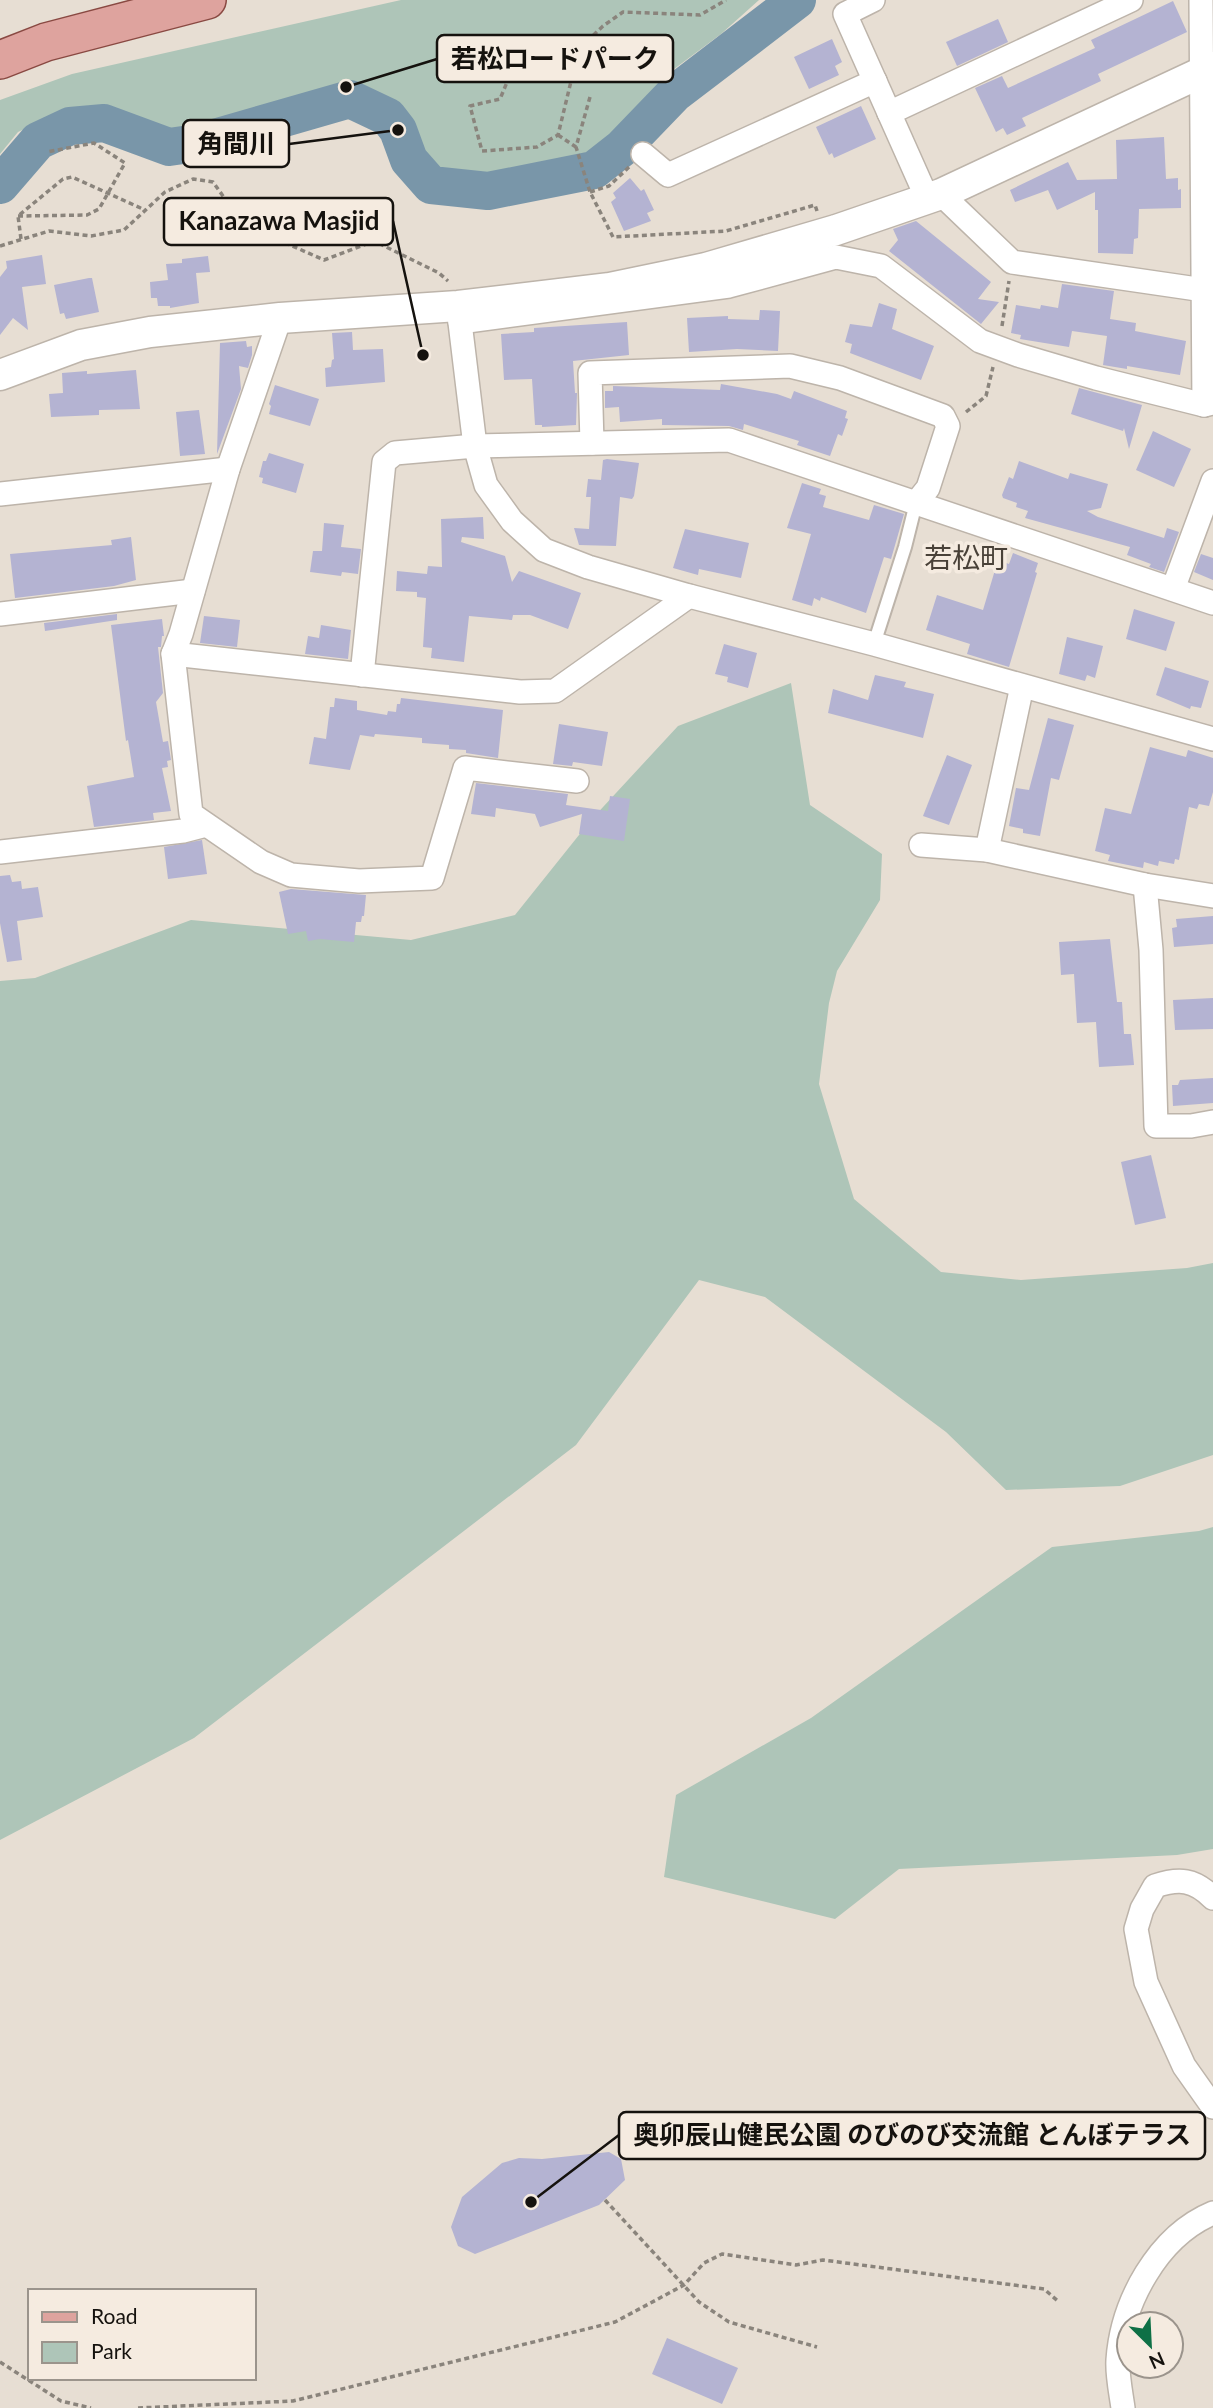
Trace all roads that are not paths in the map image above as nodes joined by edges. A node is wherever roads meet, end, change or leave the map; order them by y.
1 (207, 0) edge
2 (873, 0) edge
3 (1131, 0) edge
4 (1201, 0) edge
5 (0, 60) edge
6 (1208, 69) edge
7 (875, 81) junction
8 (889, 113) junction
9 (643, 154) road end
10 (934, 196) junction
11 (1208, 290) edge
12 (458, 305) junction
13 (280, 318) junction
14 (0, 375) edge
15 (1208, 404) edge
16 (592, 443) junction
17 (475, 446) junction
18 (228, 469) junction
19 (1213, 481) edge
20 (0, 494) edge
21 (916, 503) junction
22 (1173, 589) junction
23 (193, 591) junction
24 (689, 596) junction
25 (1213, 603) edge
26 (0, 614) edge
27 (874, 644) junction
28 (173, 654) junction
29 (362, 675) junction
30 (1022, 686) junction
31 (1213, 739) edge
32 (577, 781) dead end
33 (206, 825) junction
34 (921, 845) dead end
35 (987, 850) junction
36 (0, 852) edge
37 (1145, 885) junction
38 (1213, 896) edge
39 (1213, 1122) edge
40 (1213, 1898) edge
41 (1213, 2107) edge
42 (1213, 2213) edge
43 (1123, 2408) edge

1 - 5 main road
2 - 7 street
3 - 8 street
4 - 6 street
6 - 10 street
6 - 11 street
7 - 8 street
7 - 9 street
8 - 10 street
10 - 11 street
10 - 12 street
11 - 15 street
12 - 13 street
12 - 15 street
12 - 17 street
13 - 14 street
13 - 18 street
16 - 17 street
16 - 21 street
16 - 21 street
17 - 24 street
17 - 29 street
18 - 20 street
18 - 23 street
19 - 22 street
21 - 22 street
21 - 27 lane
22 - 25 street
23 - 26 street
23 - 28 street
24 - 27 street
24 - 29 street
27 - 30 street
28 - 29 street
28 - 33 street
30 - 31 street
30 - 35 street
32 - 33 street
33 - 36 street
34 - 35 street
35 - 37 street
37 - 38 street
37 - 39 street
40 - 41 street
42 - 43 street

